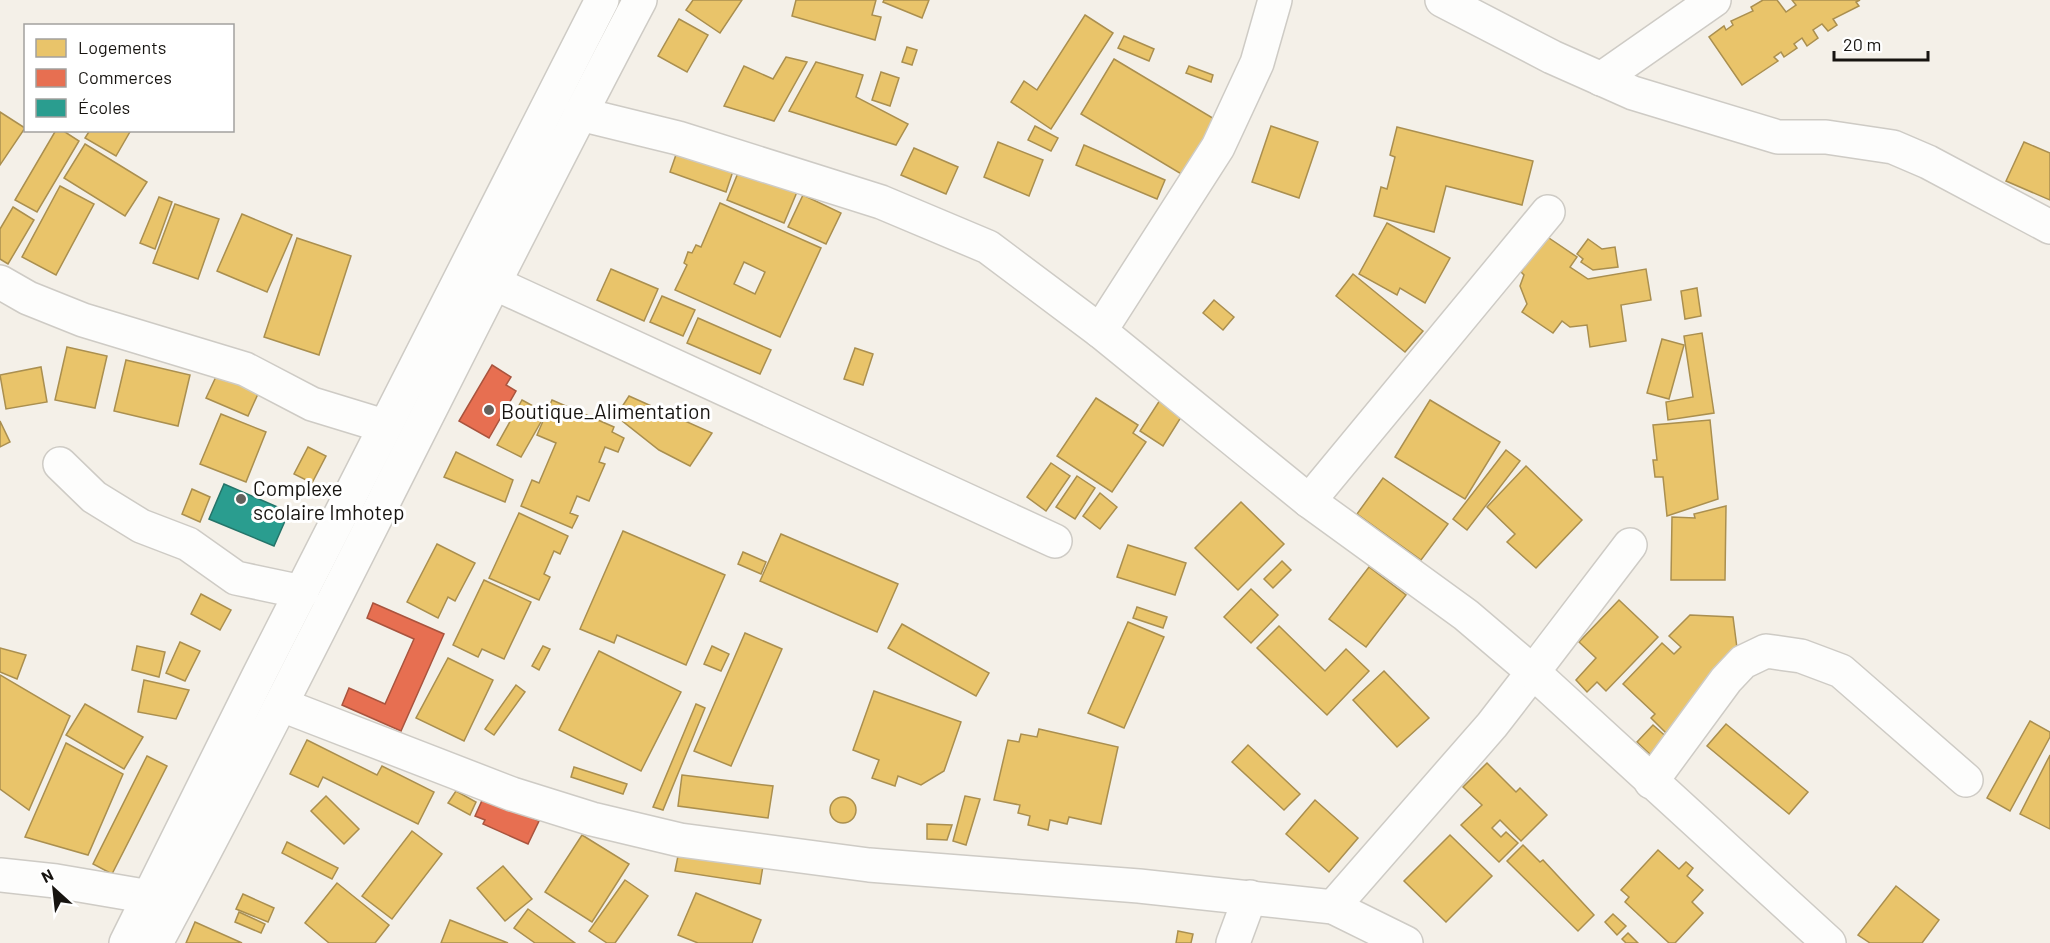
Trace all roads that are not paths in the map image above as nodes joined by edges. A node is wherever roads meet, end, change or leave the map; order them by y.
1 (602, 0) edge
2 (640, 0) edge
3 (1275, 0) edge
4 (1442, 0) edge
5 (1714, 0) edge
6 (1601, 79) junction
7 (580, 114) junction
8 (1548, 212) dead end
9 (2050, 227) edge
10 (0, 282) edge
11 (494, 284) junction
12 (1100, 331) junction
13 (384, 426) junction
14 (60, 464) dead end
15 (1310, 501) junction
16 (1055, 541) dead end
17 (1630, 545) dead end
18 (302, 592) junction
19 (1533, 672) junction
20 (282, 705) junction
21 (1966, 780) dead end
22 (1651, 782) junction
23 (0, 875) edge
24 (150, 897) junction
25 (1250, 897) junction
26 (1333, 907) junction
27 (126, 943) edge
28 (156, 943) edge
29 (1233, 943) edge
30 (1406, 943) edge
31 (1829, 943) edge

1 - 13 street
2 - 7 street
3 - 12 street
4 - 6 street
5 - 6 street
6 - 9 street
7 - 11 street
7 - 12 street
8 - 15 street
10 - 13 street
11 - 16 street
11 - 20 street
12 - 15 street
13 - 18 street
14 - 18 street
15 - 19 street
17 - 19 street
18 - 24 street
19 - 22 street
19 - 26 street
20 - 25 street
20 - 28 street
21 - 22 street
22 - 31 street
23 - 24 street
24 - 27 street
25 - 26 street
25 - 29 street
26 - 30 street

